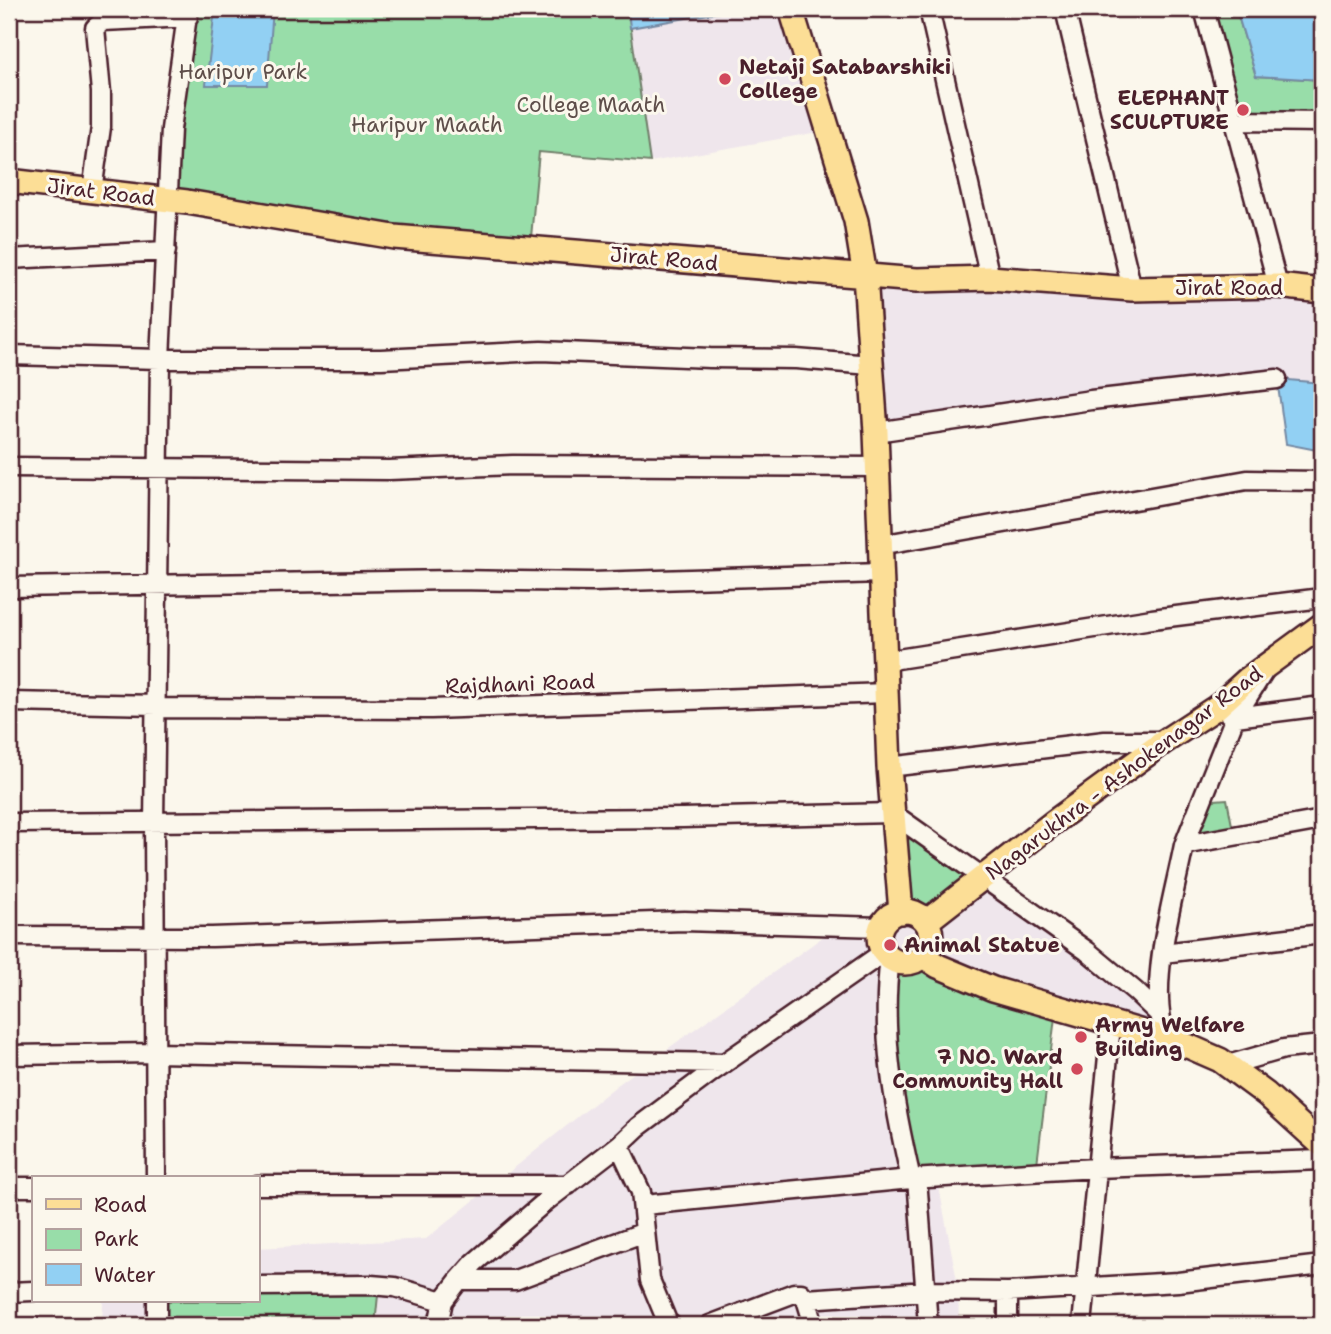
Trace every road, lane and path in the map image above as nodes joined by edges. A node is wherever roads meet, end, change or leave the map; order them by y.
1 (791, 9) edge
2 (929, 9) edge
3 (1065, 9) edge
4 (1204, 9) edge
5 (188, 13) edge
6 (1234, 121) junction
7 (1322, 122) edge
8 (9, 181) edge
9 (92, 191) junction
10 (169, 200) junction
11 (166, 251) junction
12 (9, 260) edge
13 (865, 276) junction
14 (990, 278) junction
15 (1278, 286) junction
16 (1132, 289) junction
17 (1322, 290) edge
18 (9, 355) edge
19 (160, 359) junction
20 (872, 365) junction
21 (1277, 379) dead end
22 (876, 432) junction
23 (9, 467) edge
24 (877, 467) junction
25 (160, 468) junction
26 (1322, 481) edge
27 (880, 545) junction
28 (881, 573) junction
29 (159, 584) junction
30 (9, 587) edge
31 (1322, 598) edge
32 (1322, 625) edge
33 (885, 660) junction
34 (886, 693) junction
35 (9, 702) edge
36 (1322, 706) edge
37 (157, 707) junction
38 (1226, 712) junction
39 (1165, 741) junction
40 (890, 767) junction
41 (892, 813) junction
42 (1322, 820) edge
43 (9, 823) edge
44 (154, 823) junction
45 (1184, 845) junction
46 (983, 878) junction
47 (901, 912) junction
48 (926, 922) junction
49 (881, 927) junction
50 (1322, 934) edge
51 (9, 936) edge
52 (154, 938) junction
53 (1163, 953) junction
54 (887, 955) junction
55 (923, 956) junction
56 (1160, 1015) junction
57 (1111, 1025) junction
58 (1166, 1039) junction
59 (1322, 1045) edge
60 (154, 1053) junction
61 (9, 1055) edge
62 (724, 1063) junction
63 (1228, 1065) junction
64 (619, 1145) junction
65 (1322, 1145) edge
66 (1322, 1160) edge
67 (1096, 1168) junction
68 (156, 1176) edge
69 (914, 1179) junction
70 (259, 1185) edge
71 (568, 1185) junction
72 (9, 1187) edge
73 (32, 1187) edge
74 (644, 1205) junction
75 (645, 1232) junction
76 (1322, 1265) edge
77 (459, 1280) junction
78 (259, 1286) edge
79 (1085, 1286) junction
80 (32, 1291) edge
81 (926, 1291) junction
82 (9, 1292) edge
83 (1008, 1292) junction
84 (806, 1299) junction
85 (443, 1301) junction
86 (157, 1302) edge
87 (157, 1325) edge
88 (438, 1325) edge
89 (671, 1325) edge
90 (710, 1325) edge
91 (814, 1325) edge
92 (928, 1325) edge
93 (1008, 1325) edge
94 (1082, 1325) edge

1 - 13 main road
2 - 14 street
3 - 16 street
4 - 6 street
5 - 9 street
5 - 10 street
6 - 7 street
6 - 15 street
8 - 9 main road, Jirat Road
9 - 10 main road, Jirat Road
10 - 11 street
10 - 13 main road, Jirat Road
11 - 12 street
11 - 19 street
13 - 14 main road, Jirat Road
13 - 20 main road
14 - 16 main road, Jirat Road
15 - 16 main road, Jirat Road
15 - 17 main road, Jirat Road
18 - 19 street
19 - 20 street
19 - 25 street
20 - 22 main road
21 - 22 street
22 - 24 main road
23 - 25 street
24 - 25 street
24 - 27 main road
25 - 29 street
26 - 27 street
27 - 28 main road
28 - 29 street
28 - 33 main road
29 - 30 street
29 - 37 street
31 - 33 street
32 - 38 main road, Nagarukhra - Ashokenagar Road
33 - 34 main road
34 - 37 street, Rajdhani Road
34 - 40 main road
35 - 37 street, Rajdhani Road
36 - 38 street
37 - 44 street
38 - 39 main road, Nagarukhra - Ashokenagar Road
38 - 45 street
39 - 40 street
39 - 46 main road, Nagarukhra - Ashokenagar Road
40 - 41 main road
41 - 44 street
41 - 46 street
41 - 47 main road
42 - 45 street
43 - 44 street
44 - 52 street
45 - 53 street
46 - 48 main road, Nagarukhra - Ashokenagar Road
46 - 56 street
47 - 48 main road
47 - 49 main road
48 - 55 main road
49 - 52 street
49 - 54 main road
50 - 53 street
51 - 52 street
52 - 60 street
53 - 56 street
54 - 55 main road
54 - 62 street
54 - 69 street
55 - 57 main road
56 - 58 street
57 - 58 main road
57 - 67 street
58 - 63 main road
59 - 63 street
60 - 61 street
60 - 62 street
60 - 68 street
62 - 64 street
63 - 65 main road
64 - 71 street
64 - 74 street
66 - 67 street
67 - 69 street
67 - 79 street
69 - 74 street
69 - 81 street
70 - 71 street
71 - 77 street
72 - 73 street
74 - 75 street
75 - 77 street
75 - 89 street
76 - 79 street
77 - 85 street
78 - 85 street
79 - 83 street
79 - 94 street
80 - 82 street
81 - 83 street
81 - 84 street
81 - 92 street
83 - 93 street
84 - 90 street
84 - 91 street
85 - 88 street
86 - 87 street

